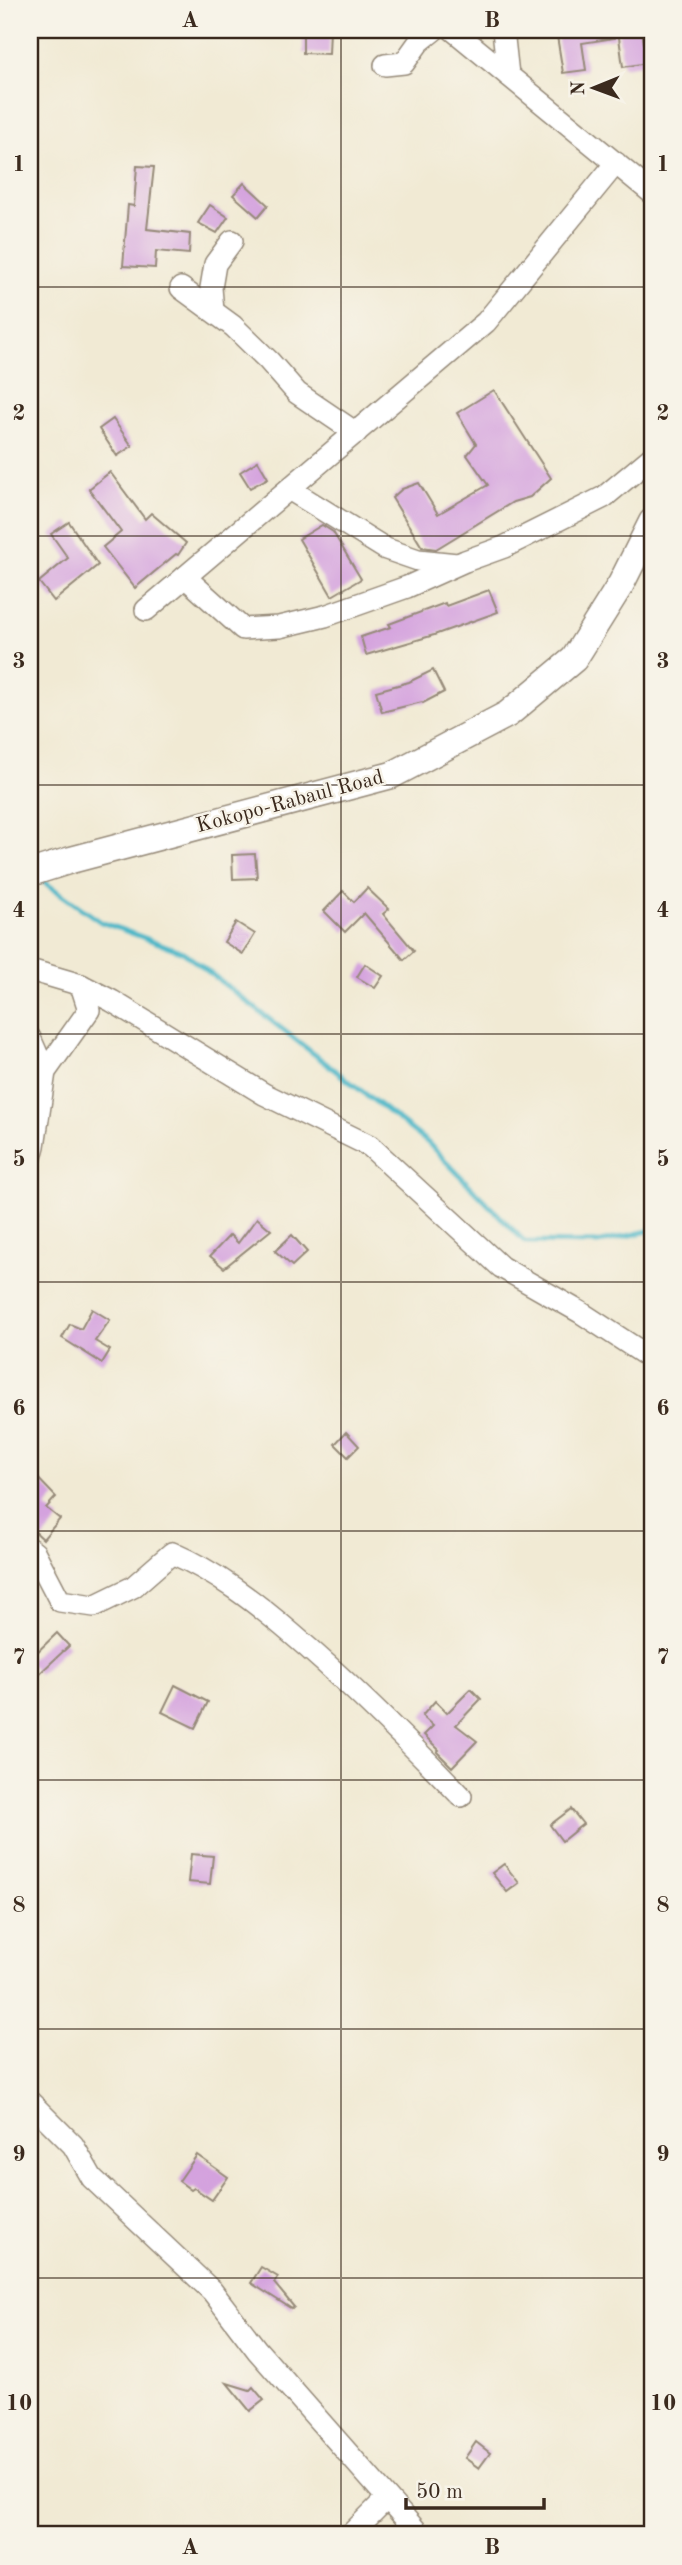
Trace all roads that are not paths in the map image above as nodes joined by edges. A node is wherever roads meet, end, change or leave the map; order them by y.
1 (434, 30) edge
2 (453, 30) edge
3 (503, 30) edge
4 (472, 38) edge
5 (385, 65) dead end
6 (508, 75) junction
7 (616, 163) junction
8 (650, 187) edge
9 (232, 241) dead end
10 (181, 288) dead end
11 (213, 311) junction
12 (356, 433) junction
13 (652, 457) edge
14 (289, 489) junction
15 (652, 522) edge
16 (458, 564) junction
17 (185, 577) junction
18 (146, 610) dead end
19 (30, 873) edge
20 (30, 970) edge
21 (81, 985) junction
22 (30, 1038) edge
23 (45, 1072) junction
24 (30, 1161) edge
25 (652, 1359) edge
26 (30, 1549) edge
27 (461, 1796) dead end
28 (30, 2102) edge
29 (386, 2499) junction
30 (350, 2535) edge
31 (420, 2535) edge

1 - 5 street
2 - 4 street
3 - 6 street
4 - 6 street
6 - 7 street
7 - 8 street
7 - 12 street
9 - 11 street
10 - 11 street
11 - 12 street
12 - 14 street
13 - 16 street
14 - 16 street
14 - 17 street
15 - 19 main road, Kokopo-Rabaul Road
16 - 17 street
17 - 18 street
20 - 21 street
21 - 23 street
21 - 25 street
22 - 23 street
23 - 24 street
26 - 27 street
28 - 29 street
29 - 30 street
29 - 31 street

